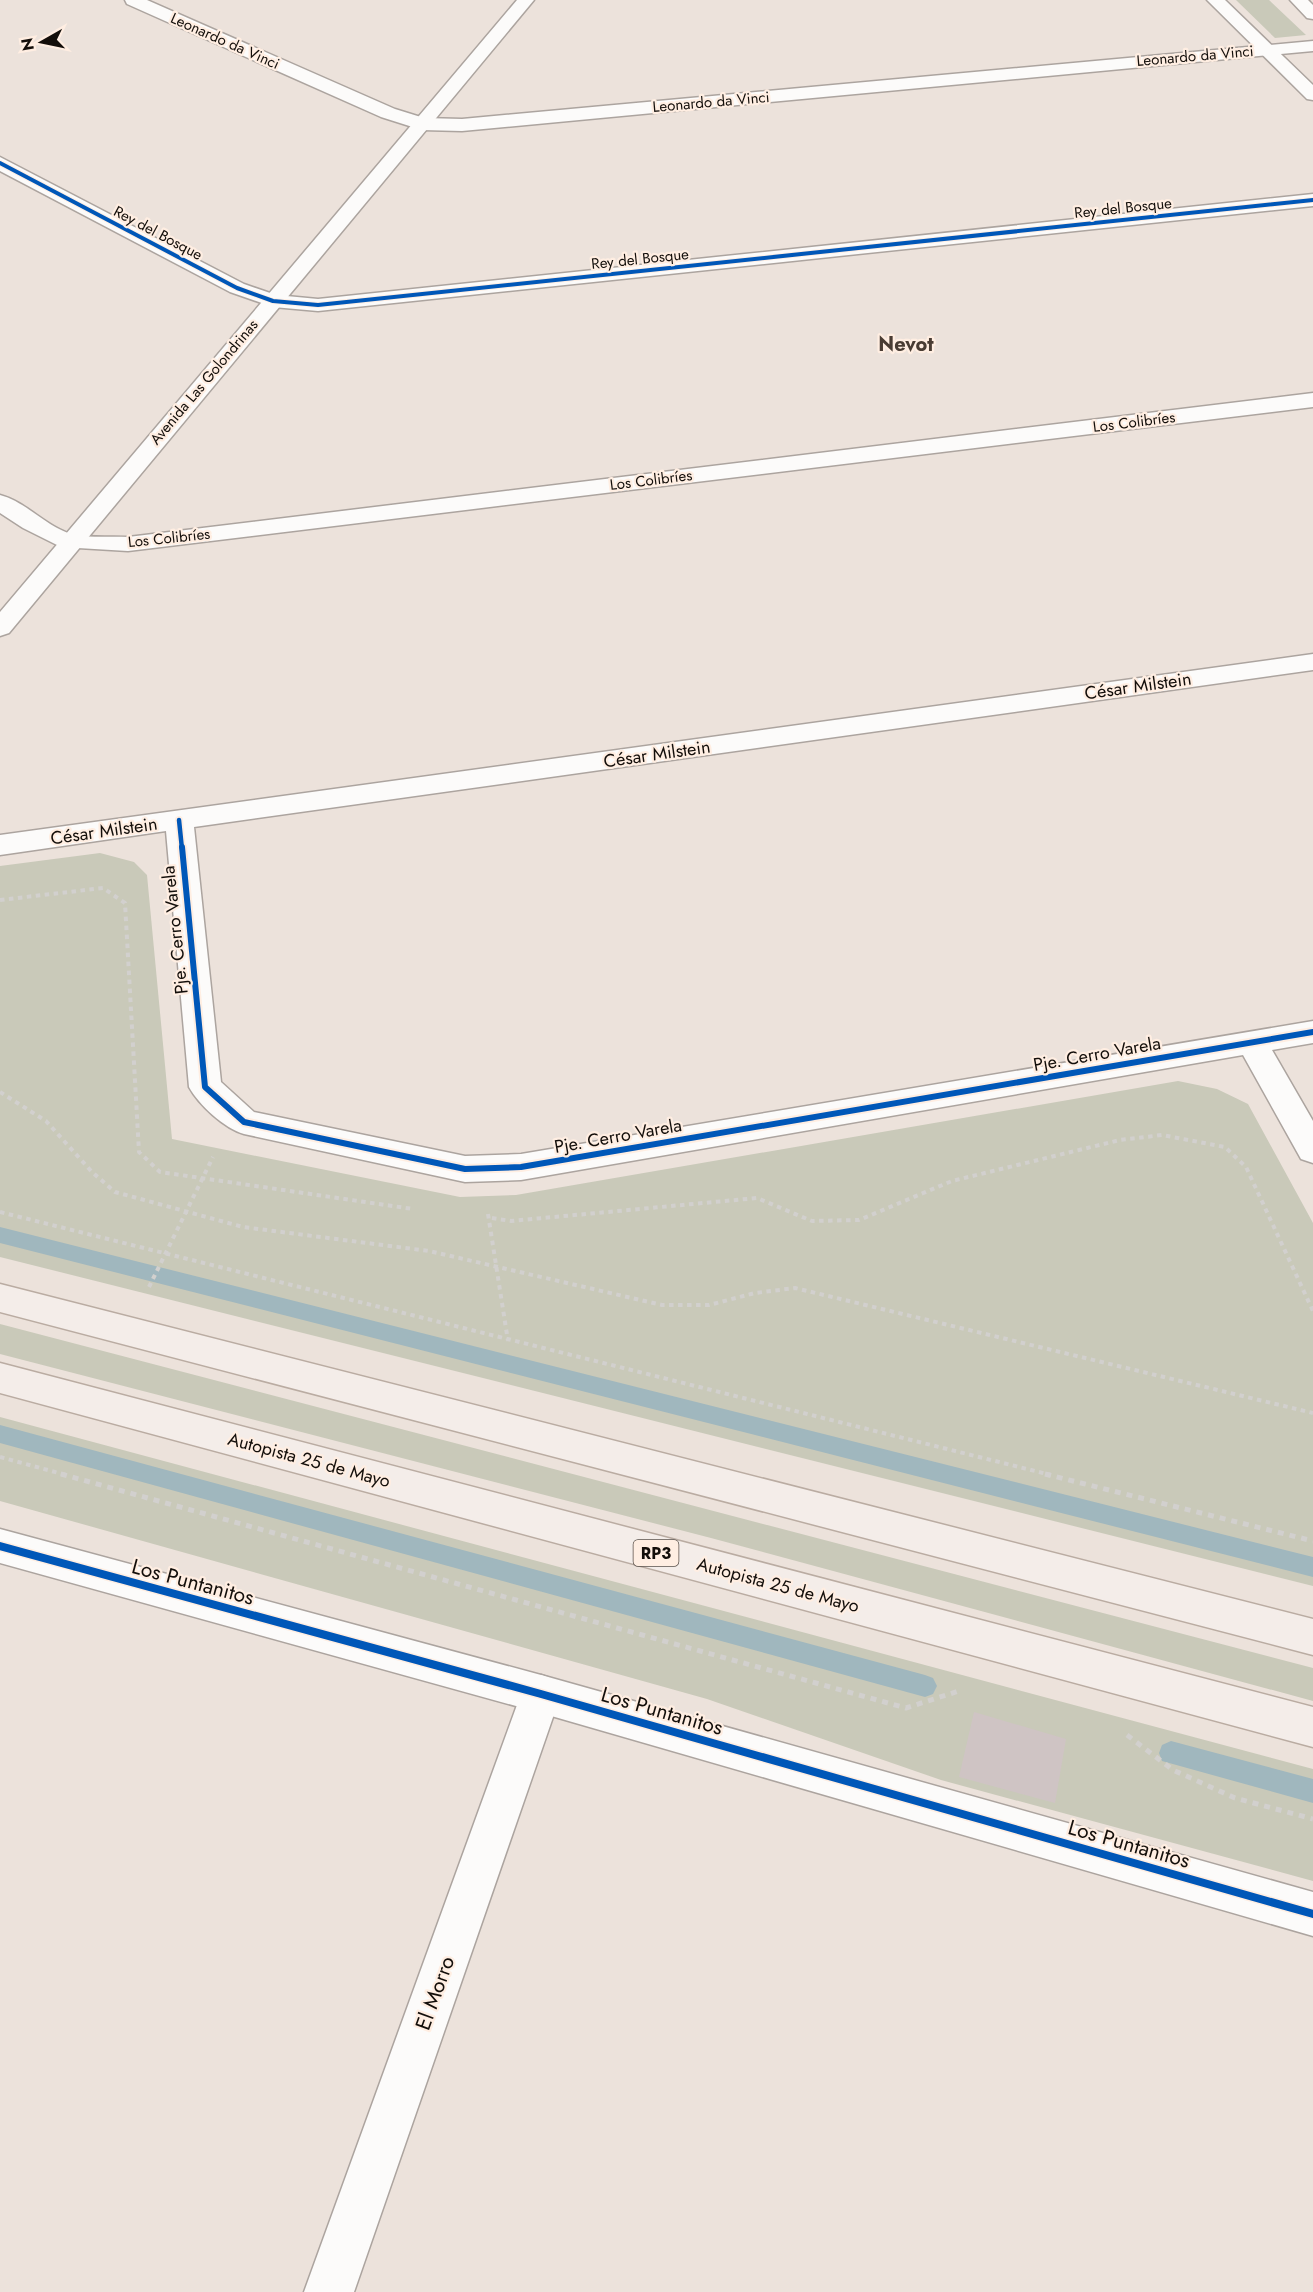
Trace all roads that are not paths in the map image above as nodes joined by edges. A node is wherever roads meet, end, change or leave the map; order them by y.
1 (133, 0) edge
2 (526, 0) edge
3 (1215, 0) edge
4 (1298, 0) edge
5 (1313, 14) edge
6 (1313, 46) edge
7 (1267, 49) junction
8 (1313, 95) edge
9 (422, 124) junction
10 (0, 163) edge
11 (1313, 200) edge
12 (273, 301) junction
13 (1313, 400) edge
14 (0, 502) edge
15 (70, 542) junction
16 (0, 628) edge
17 (1313, 662) edge
18 (179, 820) junction
19 (0, 845) edge
20 (1313, 1032) edge
21 (1252, 1043) junction
22 (1313, 1150) edge
23 (0, 1298) edge
24 (0, 1378) edge
25 (0, 1546) edge
26 (1313, 1637) edge
27 (541, 1694) junction
28 (1313, 1727) edge
29 (1313, 1914) edge
30 (329, 2292) edge

1 - 9 street, Leonardo da Vinci
2 - 9 street, Avenida Las Golondrinas
3 - 7 street
4 - 5 street
6 - 7 street, Leonardo da Vinci
7 - 8 street
7 - 9 street, Leonardo da Vinci
9 - 12 street, Avenida Las Golondrinas
10 - 12 street, Rey del Bosque
11 - 12 street, Rey del Bosque
12 - 15 street, Avenida Las Golondrinas
13 - 15 street, Los Colibríes
14 - 15 street, Los Colibríes
15 - 16 street, Avenida Las Golondrinas
17 - 18 street, César Milstein
18 - 19 street, César Milstein
18 - 21 street, Pje. Cerro Varela
20 - 21 street, Pje. Cerro Varela
21 - 22 street
23 - 26 main road
24 - 28 main road, Autopista 25 de Mayo / RP3
25 - 27 street, Los Puntanitos
27 - 29 street, Los Puntanitos
27 - 30 street, El Morro

